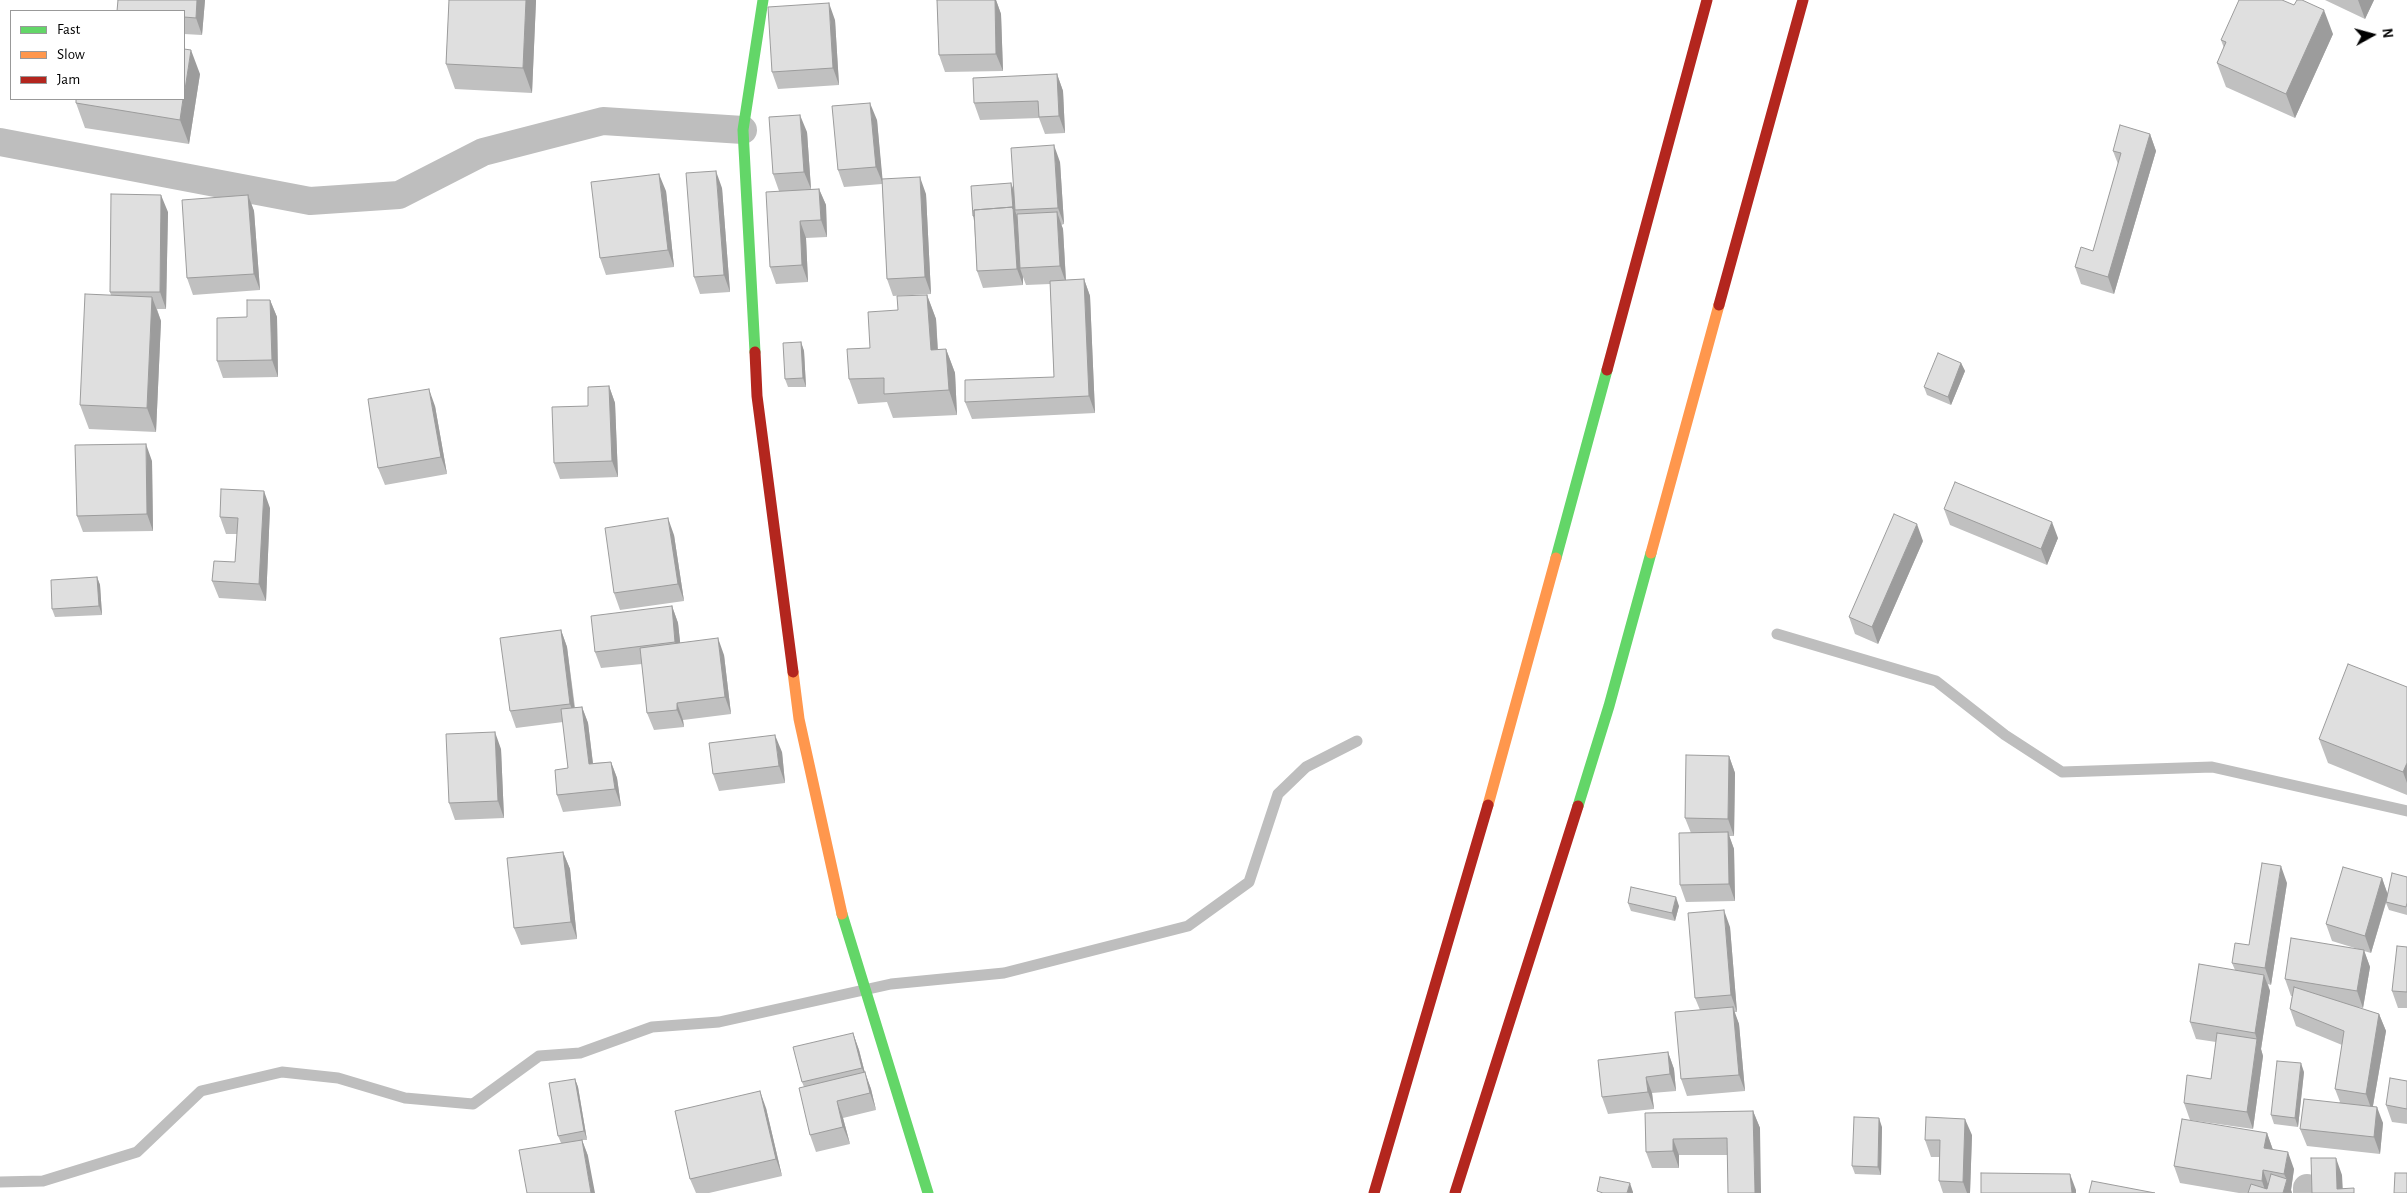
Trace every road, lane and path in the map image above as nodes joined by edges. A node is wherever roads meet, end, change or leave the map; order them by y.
1 (763, 0) edge
2 (1707, 0) edge
3 (1803, 0) edge
4 (742, 130) junction
5 (0, 142) edge
6 (928, 1193) edge
7 (1374, 1193) edge
8 (1455, 1193) edge

1 - 4 main road
2 - 7 main road
3 - 8 main road
4 - 5 street
4 - 6 main road

